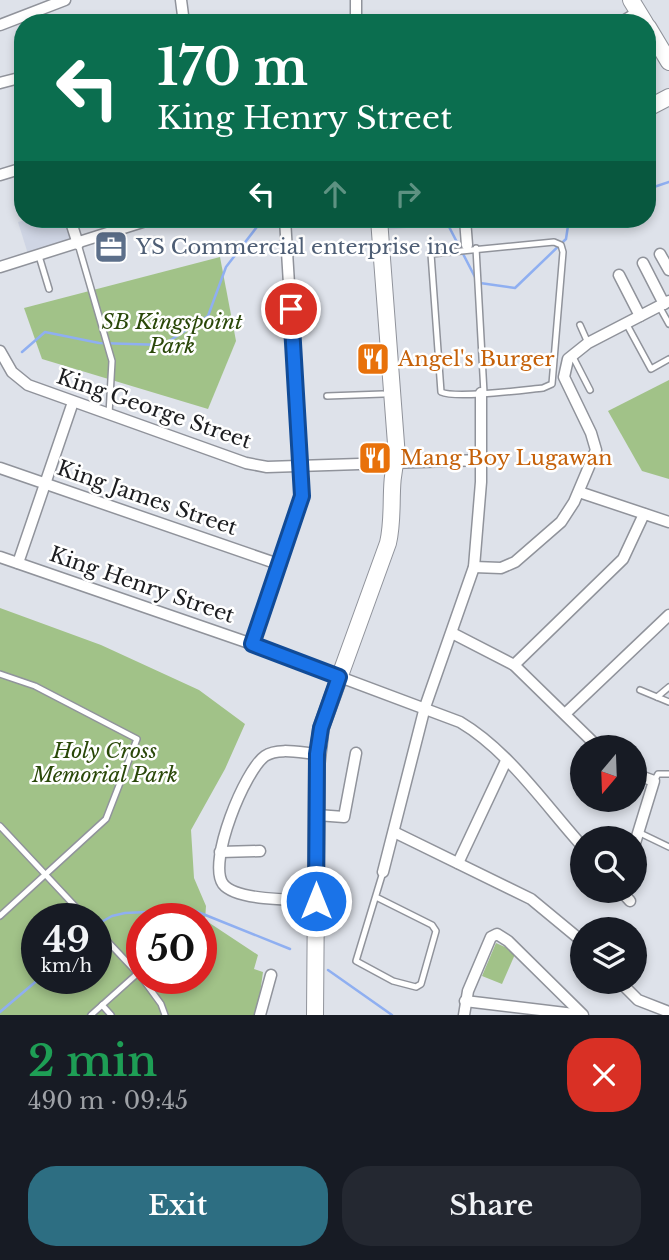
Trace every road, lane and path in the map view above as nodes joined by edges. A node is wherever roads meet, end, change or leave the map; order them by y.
1 (65, 0) edge
2 (29, 14) edge
3 (656, 40) edge
4 (669, 62) edge
5 (73, 228) edge
6 (125, 228) edge
7 (286, 228) edge
8 (372, 228) edge
9 (379, 228) edge
10 (467, 228) edge
11 (78, 244) junction
12 (470, 247) junction
13 (660, 254) dead end
14 (39, 256) junction
15 (643, 263) dead end
16 (0, 267) edge
17 (669, 270) edge
18 (619, 275) dead end
19 (50, 289) dead end
20 (664, 304) edge
21 (640, 316) junction
22 (626, 323) junction
23 (669, 324) edge
24 (580, 325) dead end
25 (588, 344) junction
26 (0, 351) edge
27 (572, 355) junction
28 (669, 359) edge
29 (590, 390) dead end
30 (482, 393) junction
31 (383, 394) junction
32 (327, 396) dead end
33 (73, 402) junction
34 (109, 414) junction
35 (482, 460) junction
36 (391, 466) junction
37 (302, 467) junction
38 (0, 468) edge
39 (46, 484) junction
40 (579, 492) junction
41 (644, 514) junction
42 (669, 522) edge
43 (0, 557) edge
44 (18, 563) junction
45 (281, 565) junction
46 (474, 567) junction
47 (669, 615) edge
48 (452, 633) junction
49 (252, 644) junction
50 (514, 665) junction
51 (0, 674) edge
52 (339, 677) junction
53 (669, 687) edge
54 (640, 690) dead end
55 (657, 697) junction
56 (669, 702) edge
57 (425, 708) junction
58 (566, 713) junction
59 (587, 735) edge
60 (356, 753) dead end
61 (317, 754) junction
62 (506, 761) junction
63 (669, 774) edge
64 (648, 779) edge
65 (654, 781) junction
66 (317, 815) junction
67 (0, 826) edge
68 (641, 826) edge
69 (394, 832) junction
70 (570, 832) edge
71 (647, 841) edge
72 (669, 847) edge
73 (260, 851) dead end
74 (220, 852) junction
75 (458, 863) junction
76 (383, 872) joint
77 (45, 875) junction
78 (376, 897) junction
79 (316, 901) junction
80 (72, 903) edge
81 (0, 916) edge
82 (570, 931) edge
83 (112, 945) edge
84 (126, 960) edge
85 (271, 975) dead end
86 (126, 987) edge
87 (154, 994) edge
88 (632, 994) edge
89 (465, 1001) junction
90 (102, 1005) junction
91 (669, 1012) edge
92 (91, 1015) edge
93 (111, 1015) edge
94 (165, 1015) edge
95 (260, 1015) edge
96 (315, 1015) edge
97 (464, 1015) edge
98 (583, 1015) edge

1 - 2 street
3 - 4 main road
5 - 11 street
6 - 11 street
7 - 37 street
8 - 31 main road
9 - 36 main road
10 - 12 street
11 - 14 street
11 - 34 lane
12 - 30 lane
12 - 30 lane
12 - 30 lane
13 - 17 street
14 - 16 street
14 - 19 lane
15 - 20 street
18 - 21 street
20 - 21 street
20 - 23 lane
21 - 22 street
22 - 25 street
22 - 28 lane
24 - 25 lane
25 - 27 street
26 - 33 street, King George Street
27 - 29 lane
27 - 40 street
30 - 35 street
31 - 32 lane
31 - 36 main road
33 - 34 street, King George Street
33 - 39 street
34 - 37 street, King George Street
35 - 36 street, King George Street
35 - 46 street
36 - 37 street, King George Street
36 - 52 main road
37 - 45 street
38 - 39 street, King James Street
39 - 44 street
39 - 45 street, King James Street
40 - 41 street
40 - 46 street
41 - 42 street
41 - 50 street
43 - 44 street, King Henry Street
44 - 49 street, King Henry Street
45 - 49 street
46 - 48 street
47 - 58 street
48 - 50 street
48 - 57 street
49 - 52 street, King Henry Street
50 - 58 street
51 - 77 lane
52 - 57 street, King Henry Street
52 - 61 main road
53 - 55 lane
54 - 55 lane
55 - 56 lane
57 - 62 street, King Henry Street
57 - 69 street
58 - 59 street
60 - 66 street
61 - 66 main road
61 - 74 street
62 - 70 street, King Henry Street
62 - 75 street
63 - 65 lane
64 - 65 street
65 - 68 street
66 - 79 main road
67 - 77 lane
69 - 75 street
69 - 76 street
71 - 72 lane
73 - 74 street
74 - 79 street
75 - 82 street
76 - 78 lane
77 - 80 lane
77 - 81 lane
78 - 78 lane
79 - 96 main road
83 - 84 lane
85 - 95 street
86 - 90 lane
87 - 94 lane
88 - 91 street
89 - 97 street
89 - 98 street
89 - 98 street
90 - 92 lane
90 - 93 lane

